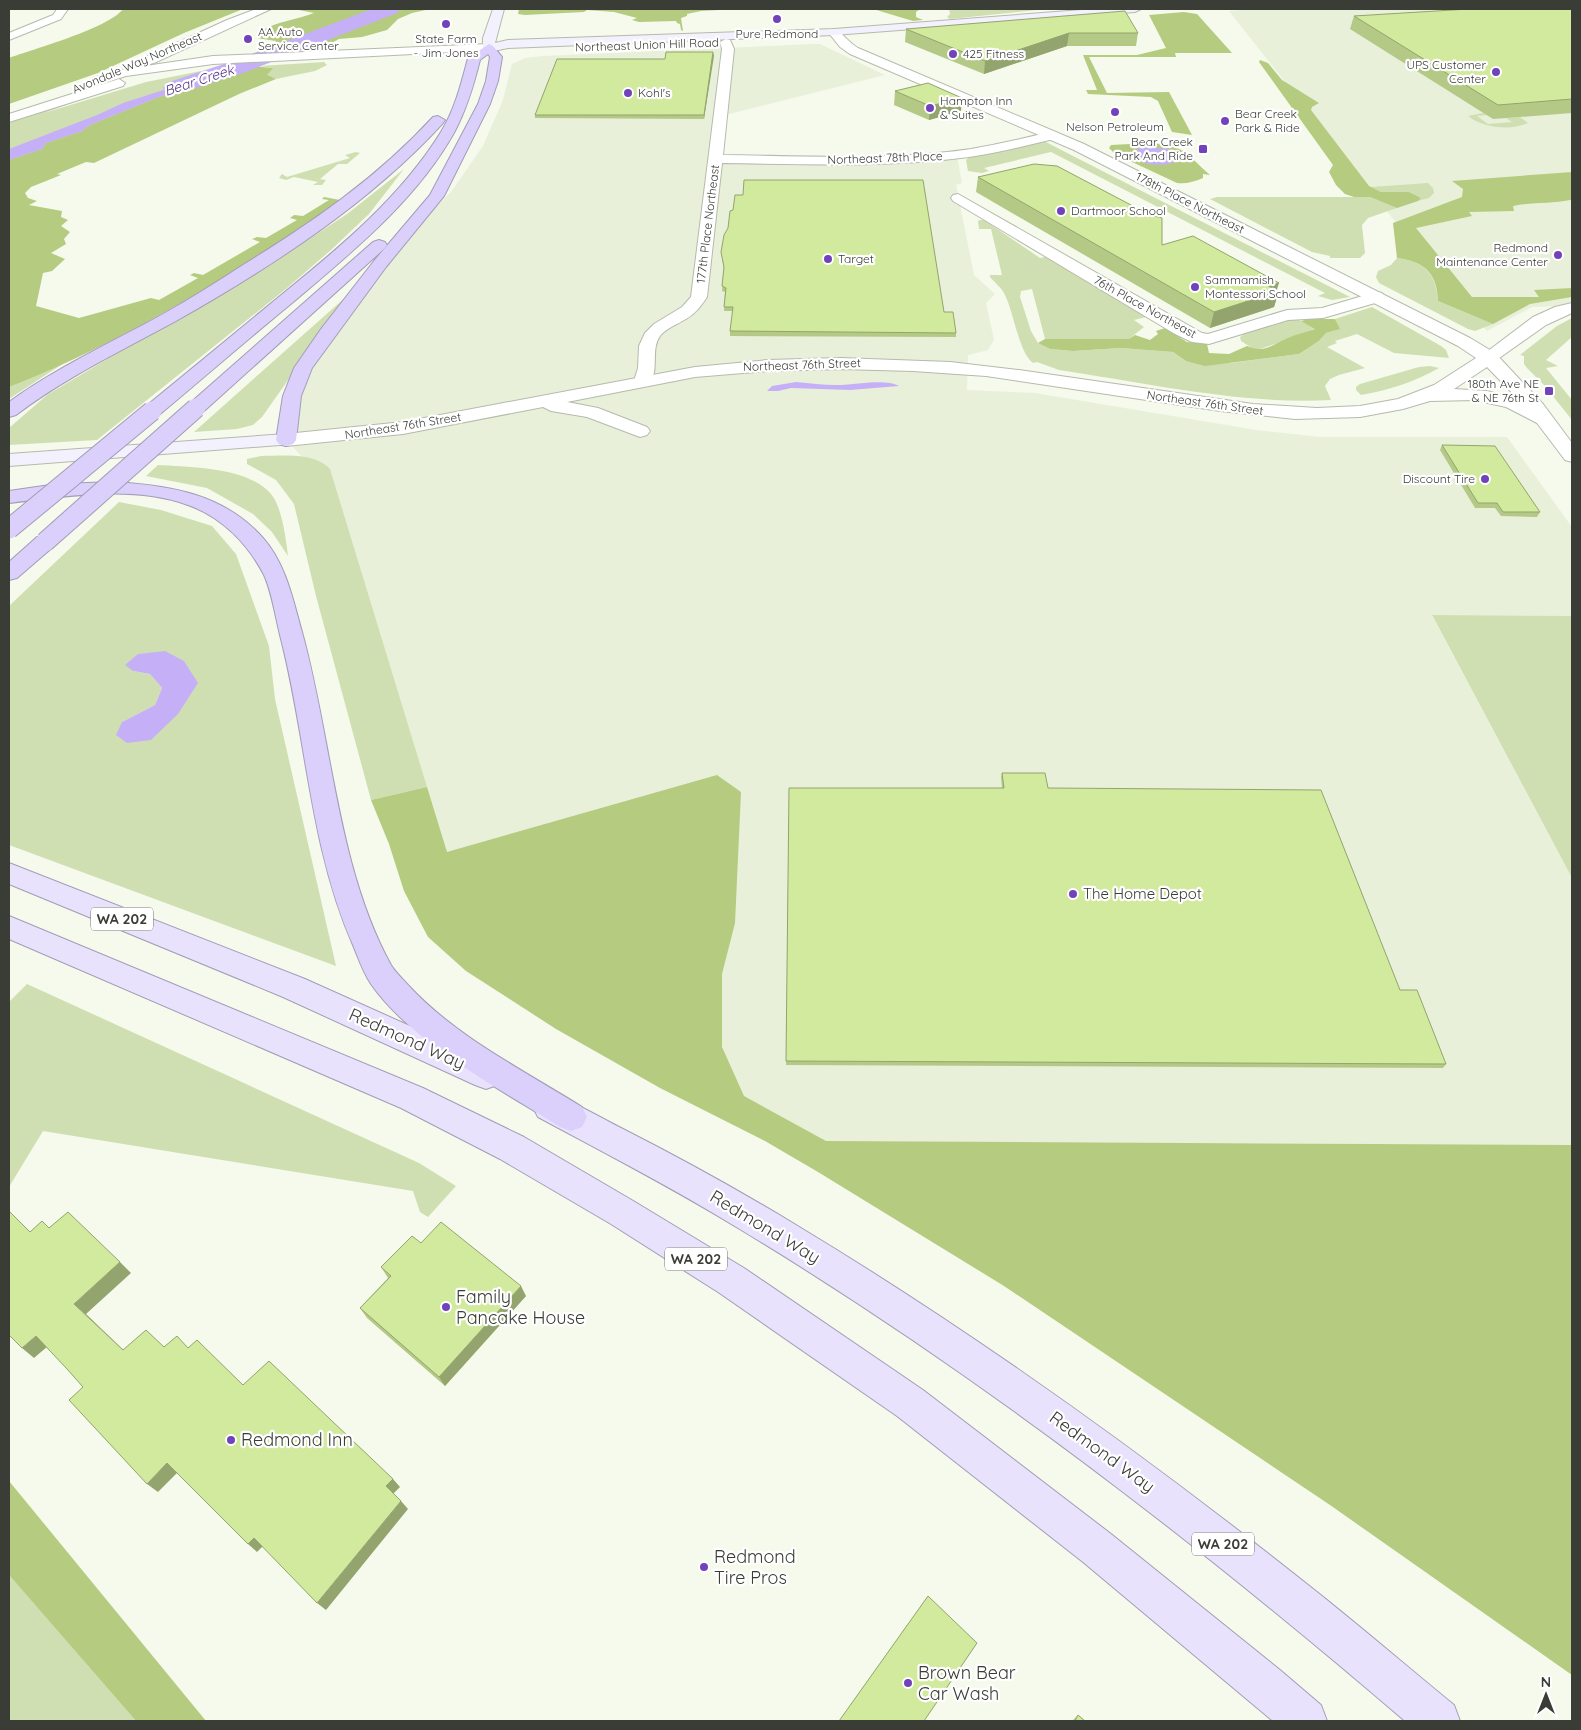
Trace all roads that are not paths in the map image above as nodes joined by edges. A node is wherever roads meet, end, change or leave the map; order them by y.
1 (62, 9) edge
2 (265, 9) edge
3 (498, 9) edge
4 (1135, 9) edge
5 (835, 35) junction
6 (9, 37) edge
7 (726, 42) junction
8 (183, 44) junction
9 (489, 48) junction
10 (281, 57) junction
11 (213, 60) junction
12 (470, 80) junction
13 (97, 82) junction
14 (9, 113) edge
15 (9, 118) edge
16 (1040, 130) junction
17 (1053, 135) junction
18 (457, 156) junction
19 (716, 156) junction
20 (958, 198) dead end
21 (1376, 297) junction
22 (1572, 308) edge
23 (1489, 357) junction
24 (642, 381) junction
25 (1424, 397) junction
26 (527, 404) junction
27 (9, 411) edge
28 (1547, 423) junction
29 (640, 431) dead end
30 (286, 440) junction
31 (1572, 456) edge
32 (9, 460) edge
33 (9, 497) edge
34 (9, 530) edge
35 (9, 573) edge
36 (9, 873) edge
37 (9, 927) edge
38 (571, 1117) junction
39 (1305, 1721) edge
40 (1438, 1721) edge

1 - 6 street
2 - 8 street, Avondale Way Northeast
3 - 9 main road
4 - 5 main road, Northeast Union Hill Road
5 - 7 main road, Northeast Union Hill Road
5 - 9 main road, Northeast Union Hill Road
5 - 16 street, 178th Place Northeast
7 - 9 main road, Northeast Union Hill Road
7 - 19 street, 177th Place Northeast
8 - 11 street
8 - 13 street, Avondale Way Northeast
9 - 10 street, Northeast Union Hill Road
9 - 12 highway
9 - 18 highway
10 - 11 street, Northeast Union Hill Road
10 - 15 street
11 - 13 street, Northeast Union Hill Road
12 - 27 highway
12 - 34 highway, bridge
13 - 14 street, Avondale Way Northeast
16 - 17 street, 178th Place Northeast
16 - 19 street, Northeast 78th Place
17 - 19 street, Northeast 78th Place
17 - 21 street, 178th Place Northeast
18 - 30 highway
18 - 35 highway, bridge
19 - 24 street, 177th Place Northeast
20 - 21 street, 76th Place Northeast
21 - 23 street, 178th Place Northeast
22 - 23 street, Northeast 76th Street
23 - 25 street, Northeast 76th Street
23 - 28 street, 178th Place Northeast
24 - 25 street, Northeast 76th Street
24 - 26 street, Northeast 76th Street
25 - 28 street
26 - 29 street
26 - 30 street, Northeast 76th Street
28 - 31 street, 178th Place Northeast
30 - 32 main road, Northeast 76th Street
33 - 38 highway
36 - 38 main road, Redmond Way / WA 202
37 - 39 main road, WA 202
38 - 40 main road, Redmond Way / WA 202

